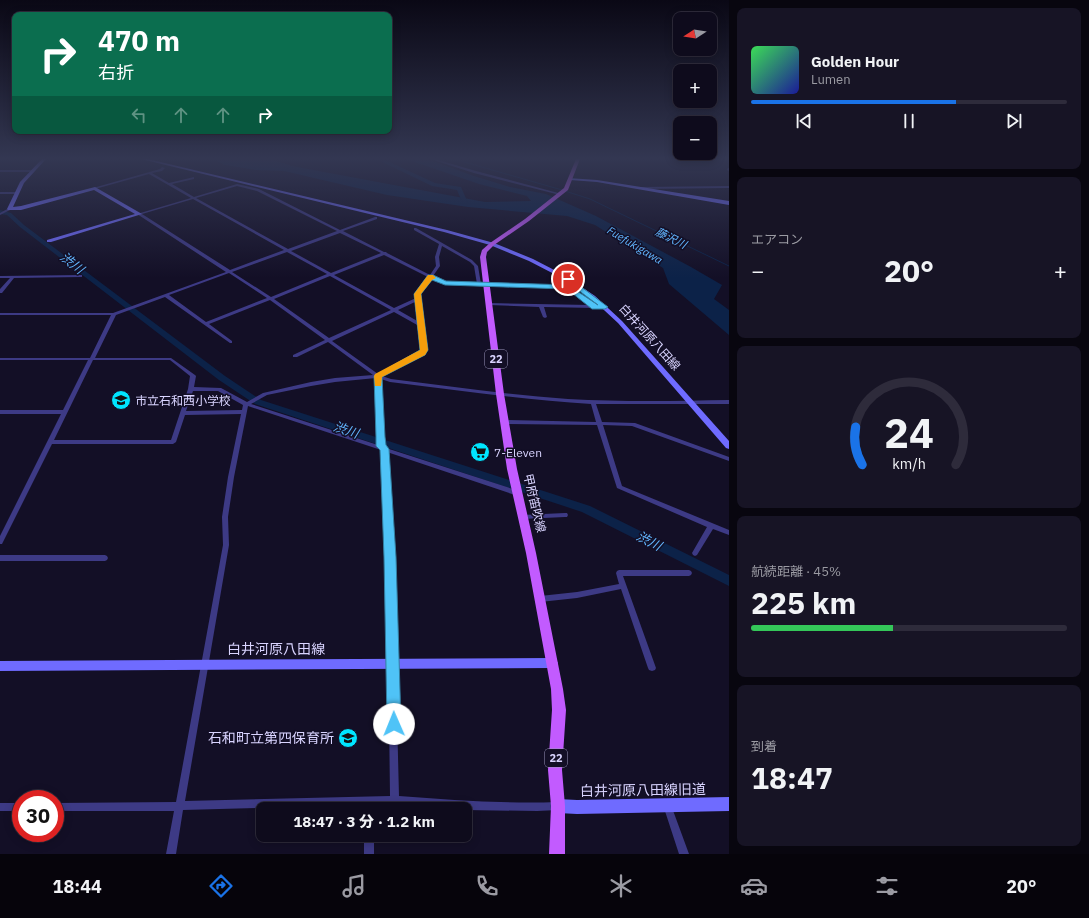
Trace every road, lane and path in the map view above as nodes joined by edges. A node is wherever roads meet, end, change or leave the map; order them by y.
1 (14, 199) edge
2 (55, 199) edge
3 (113, 199) edge
4 (191, 199) edge
5 (196, 199) edge
6 (276, 199) edge
7 (311, 199) edge
8 (554, 199) edge
9 (702, 199) edge
10 (729, 203) edge
11 (8, 210) junction
12 (0, 214) edge
13 (139, 214) junction
14 (376, 218) dead end
15 (415, 229) dead end
16 (341, 231) junction
17 (49, 241) dead end
18 (493, 243) junction
19 (441, 244) junction
20 (288, 250) junction
21 (385, 253) junction
22 (230, 271) junction
23 (331, 274) junction
24 (0, 276) edge
25 (13, 276) junction
26 (82, 276) dead end
27 (431, 277) junction
28 (482, 285) junction
29 (0, 292) edge
30 (166, 295) junction
31 (270, 298) junction
32 (418, 299) junction
33 (489, 304) junction
34 (541, 306) junction
35 (595, 307) junction
36 (605, 307) junction
37 (396, 310) junction
38 (0, 314) edge
39 (114, 314) junction
40 (544, 317) dead end
41 (206, 324) junction
42 (421, 325) junction
43 (330, 340) junction
44 (230, 342) dead end
45 (295, 356) dead end
46 (0, 359) edge
47 (91, 359) junction
48 (378, 376) junction
49 (191, 389) junction
50 (500, 394) junction
51 (593, 402) junction
52 (690, 402) junction
53 (729, 402) edge
54 (249, 403) junction
55 (0, 412) edge
56 (65, 412) junction
57 (245, 412) junction
58 (184, 413) junction
59 (504, 422) junction
60 (599, 423) junction
61 (51, 442) junction
62 (729, 446) edge
63 (383, 447) junction
64 (729, 460) edge
65 (516, 491) junction
66 (565, 515) dead end
67 (522, 516) junction
68 (711, 526) junction
69 (729, 533) edge
70 (0, 542) edge
71 (695, 553) dead end
72 (0, 558) edge
73 (105, 558) dead end
74 (689, 573) dead end
75 (624, 586) junction
76 (540, 599) junction
77 (393, 663) junction
78 (552, 663) junction
79 (206, 665) junction
80 (0, 666) edge
81 (652, 668) dead end
82 (395, 800) junction
83 (384, 802) edge
84 (729, 804) edge
85 (667, 805) junction
86 (179, 806) junction
87 (256, 806) edge
88 (558, 806) junction
89 (0, 807) edge
90 (12, 807) edge
91 (64, 807) edge
92 (369, 842) edge
93 (171, 854) edge
94 (369, 854) edge
95 (557, 854) edge
96 (684, 854) edge

1 - 11 main road
2 - 11 main road
3 - 13 main road
4 - 13 street
5 - 20 street
6 - 16 street
7 - 18 main road, 白井河原八田線
8 - 18 main road, 甲府笛吹線 / 22
9 - 10 main road
11 - 12 street
13 - 17 main road
13 - 22 street
14 - 16 street
15 - 19 street
16 - 20 street
16 - 21 street
18 - 28 main road, 甲府笛吹線 / 22
18 - 36 main road, 白井河原八田線
19 - 27 street
19 - 28 street
20 - 22 street
20 - 23 street
21 - 23 street
21 - 27 street
22 - 30 street
22 - 31 street
23 - 31 street
23 - 37 street
24 - 25 street
25 - 26 street
25 - 29 street
27 - 28 street
27 - 32 street
28 - 33 main road, 甲府笛吹線 / 22
28 - 35 street
30 - 39 street
30 - 41 street
31 - 41 street
31 - 43 street
32 - 37 street
32 - 42 street
33 - 34 street
33 - 50 main road, 甲府笛吹線 / 22
34 - 35 street
34 - 40 street
35 - 36 street
36 - 52 main road, 白井河原八田線
37 - 42 street
37 - 43 street
38 - 39 street
39 - 47 street
41 - 44 street
42 - 48 street
43 - 45 street
43 - 48 street
46 - 47 street
47 - 49 street
47 - 56 street
48 - 50 street
48 - 54 street
48 - 63 street
49 - 54 street
49 - 58 street
50 - 51 street
50 - 59 main road, 甲府笛吹線 / 22
51 - 52 street
51 - 60 street
52 - 53 street
52 - 62 main road, 白井河原八田線
54 - 57 street
54 - 63 street
55 - 56 street
56 - 61 street
57 - 58 street
57 - 79 street
58 - 61 street
59 - 60 street
59 - 65 main road, 甲府笛吹線 / 22
60 - 64 street
60 - 68 street
61 - 70 street
63 - 65 street
63 - 77 street
65 - 67 main road, 甲府笛吹線 / 22
66 - 67 street
67 - 76 main road, 甲府笛吹線 / 22
68 - 69 street
68 - 71 street
72 - 73 street
74 - 75 street
75 - 76 street
75 - 81 street
76 - 78 main road, 甲府笛吹線 / 22
77 - 78 main road, 白井河原八田線
77 - 79 main road, 白井河原八田線
77 - 82 street
78 - 88 main road, 甲府笛吹線 / 22
79 - 80 main road, 白井河原八田線
79 - 86 street
82 - 83 street
82 - 88 street
84 - 85 main road, 白井河原八田線旧道
85 - 88 main road, 白井河原八田線旧道
85 - 96 street
86 - 87 street
86 - 91 street
86 - 93 street
88 - 95 main road, 甲府笛吹線 / 22
89 - 90 street
92 - 94 street

